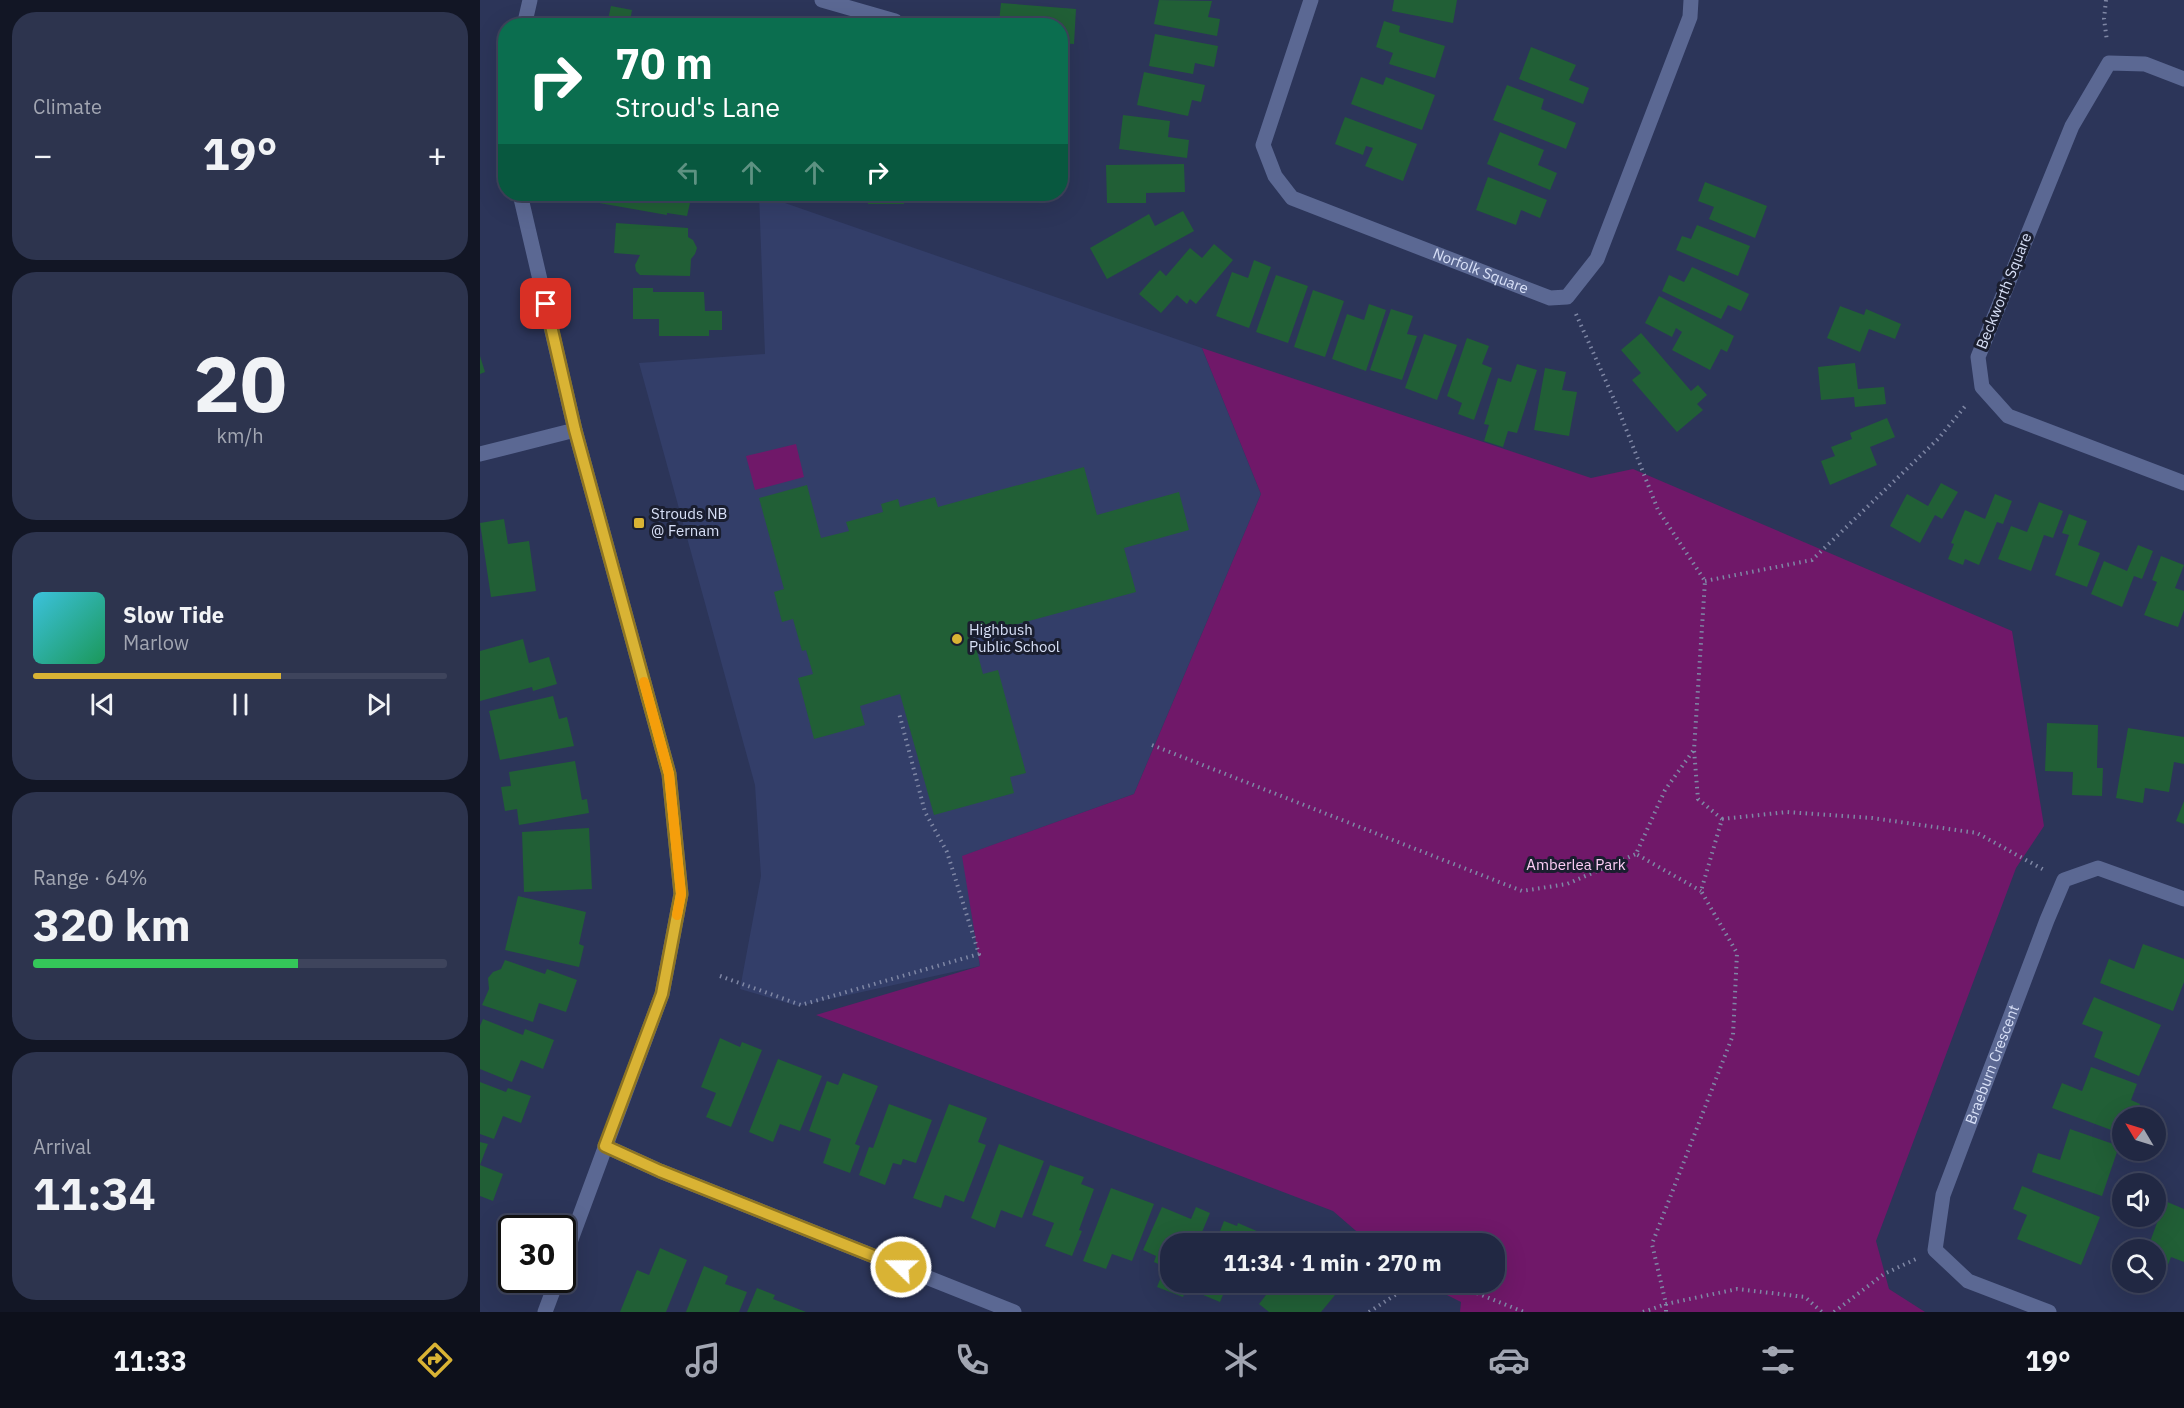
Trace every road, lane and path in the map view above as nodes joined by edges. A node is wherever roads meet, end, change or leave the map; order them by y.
1 (530, 0) edge
2 (822, 0) edge
3 (1311, 0) edge
4 (1691, 0) edge
5 (2106, 0) edge
6 (526, 18) edge
7 (885, 18) edge
8 (2109, 63) junction
9 (2184, 79) edge
10 (522, 201) edge
11 (1567, 297) junction
12 (1982, 387) junction
13 (575, 430) junction
14 (480, 454) edge
15 (2184, 483) edge
16 (1705, 581) junction
17 (898, 713) dead end
18 (1152, 745) dead end
19 (1694, 750) junction
20 (1722, 819) junction
21 (1636, 854) junction
22 (2064, 879) junction
23 (1701, 891) junction
24 (2184, 899) edge
25 (720, 976) dead end
26 (605, 1146) junction
27 (576, 1226) edge
28 (1935, 1250) junction
29 (552, 1293) edge
30 (1399, 1293) edge
31 (1476, 1293) edge
32 (1666, 1304) junction
33 (545, 1312) edge
34 (1014, 1312) edge
35 (1369, 1312) edge
36 (1524, 1312) edge
37 (1643, 1312) edge
38 (1666, 1312) edge
39 (1822, 1312) edge
40 (1834, 1312) edge
41 (2049, 1312) edge

1 - 6 street
2 - 7 street
3 - 11 street, Norfolk Square
4 - 11 street
5 - 8 path
8 - 9 street
8 - 12 street, Beckworth Square
10 - 13 street
11 - 16 path
12 - 15 street
12 - 16 path
13 - 14 street
13 - 26 street
16 - 19 path
17 - 25 path
18 - 21 path
19 - 20 path
19 - 21 path
20 - 22 path
20 - 23 path
21 - 23 path
22 - 24 street
22 - 28 street, Braeburn Crescent
23 - 32 path
26 - 27 street
26 - 34 street
28 - 40 path
28 - 41 street
29 - 33 street
30 - 35 path
31 - 36 path
32 - 37 path
32 - 38 path
32 - 39 path

